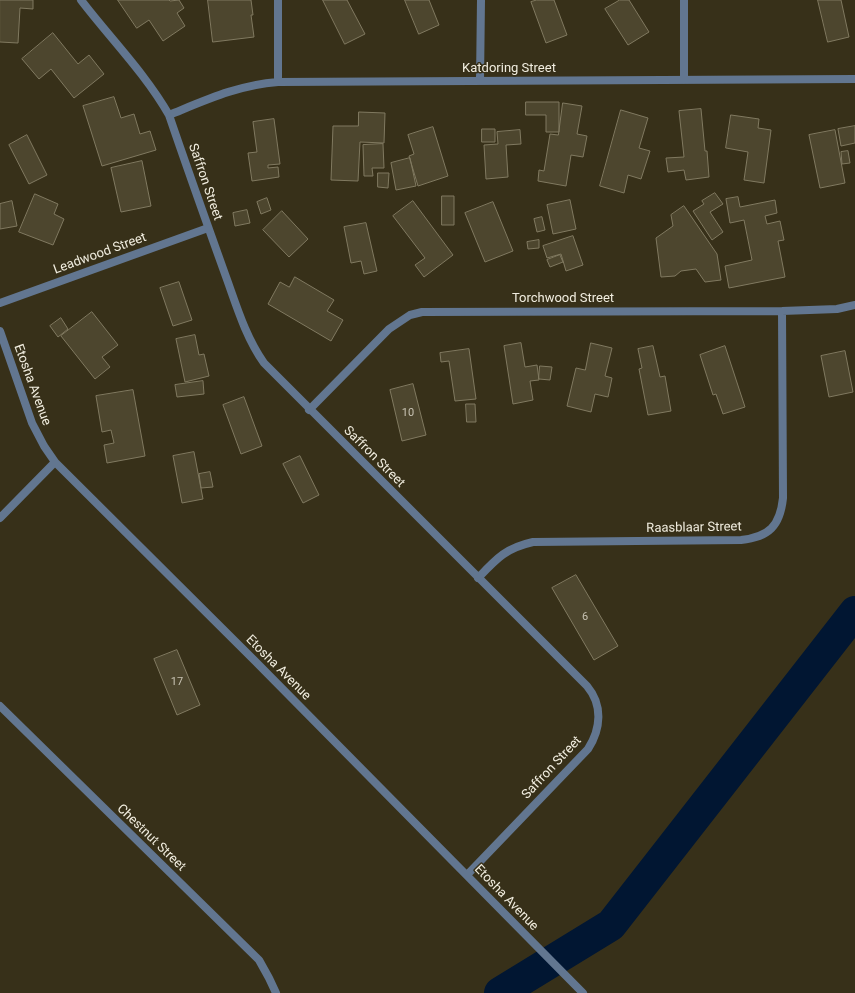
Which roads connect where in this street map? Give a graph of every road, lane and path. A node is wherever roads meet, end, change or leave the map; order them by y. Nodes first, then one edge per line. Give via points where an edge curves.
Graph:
1 (81, 0) edge
2 (278, 0) edge
3 (480, 0) edge
4 (684, 0) edge
5 (855, 79) edge
6 (684, 80) junction
7 (480, 81) junction
8 (278, 82) junction
9 (169, 115) junction
10 (208, 228) junction
11 (0, 303) edge
12 (855, 305) edge
13 (782, 311) junction
14 (0, 331) edge
15 (309, 410) junction
16 (55, 462) junction
17 (0, 518) edge
18 (478, 578) junction
19 (0, 706) edge
20 (467, 875) junction
21 (276, 993) edge
22 (583, 993) edge

1 - 9 street, Saffron Street via 161,100
2 - 8 street
3 - 7 street
4 - 6 street
5 - 6 street, Katdoring Street
6 - 7 street, Katdoring Street
7 - 8 street, Katdoring Street
8 - 9 street, Katdoring Street via 241,88
9 - 10 street, Saffron Street
10 - 11 street, Leadwood Street
10 - 15 street, Saffron Street via 254,348 272,372
12 - 13 street, Torchwood Street via 837,309
13 - 15 street, Torchwood Street via 422,312 410,315 389,329
13 - 18 street, Raasblaar Street via 783,498 782,512 769,531 753,539 741,540 533,542 506,552
14 - 16 street, Etosha Avenue via 32,423
15 - 18 street, Saffron Street
16 - 17 street
16 - 20 street, Etosha Avenue
18 - 20 street, Saffron Street via 587,686 594,696 599,714 595,739 588,749
19 - 21 street, Chestnut Street via 259,960
20 - 22 street, Etosha Avenue

